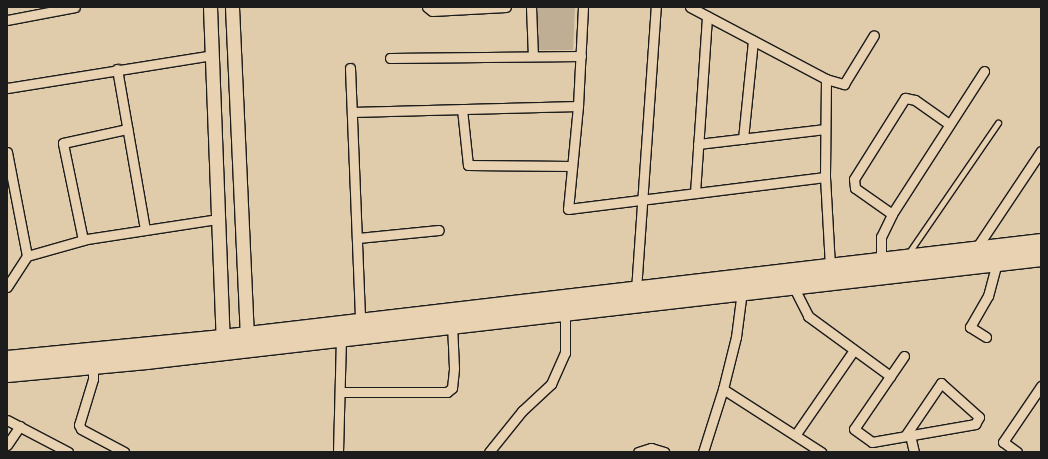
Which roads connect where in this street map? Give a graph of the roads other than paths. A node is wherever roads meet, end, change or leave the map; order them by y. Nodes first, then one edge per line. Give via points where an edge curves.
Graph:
1 (74, 7) edge
2 (210, 7) edge
3 (232, 7) edge
4 (427, 7) edge
5 (492, 7) edge
6 (506, 7) edge
7 (531, 7) edge
8 (583, 7) edge
9 (656, 7) edge
10 (690, 7) edge
11 (449, 9) edge
12 (41, 10) edge
13 (707, 16) junction
14 (7, 20) edge
15 (874, 35) dead end
16 (753, 40) junction
17 (212, 55) junction
18 (533, 56) junction
19 (580, 56) junction
20 (390, 58) dead end
21 (350, 68) dead end
22 (117, 69) junction
23 (984, 71) dead end
24 (826, 79) junction
25 (7, 88) edge
26 (578, 106) junction
27 (462, 109) junction
28 (352, 112) junction
29 (998, 123) dead end
30 (949, 124) junction
31 (127, 129) junction
32 (825, 129) junction
33 (743, 139) junction
34 (698, 144) junction
35 (1041, 151) edge
36 (8, 158) edge
37 (571, 166) junction
38 (825, 177) junction
39 (695, 193) junction
40 (642, 200) junction
41 (892, 214) junction
42 (218, 219) junction
43 (145, 230) junction
44 (439, 230) dead end
45 (358, 238) junction
46 (82, 240) junction
47 (1041, 242) edge
48 (975, 250) junction
49 (27, 256) junction
50 (908, 257) junction
51 (1041, 258) edge
52 (881, 260) junction
53 (997, 262) junction
54 (830, 266) junction
55 (793, 286) junction
56 (7, 287) edge
57 (636, 290) junction
58 (742, 291) junction
59 (565, 310) junction
60 (360, 321) junction
61 (452, 324) junction
62 (341, 337) junction
63 (986, 337) dead end
64 (247, 342) junction
65 (223, 344) junction
66 (854, 350) junction
67 (904, 356) dead end
68 (7, 359) edge
69 (93, 365) junction
70 (7, 373) edge
71 (890, 376) junction
72 (1041, 386) edge
73 (723, 389) junction
74 (340, 392) junction
75 (7, 420) edge
76 (20, 426) junction
77 (796, 434) junction
78 (907, 435) junction
79 (7, 445) edge
80 (68, 452) edge
81 (124, 452) edge
82 (338, 452) edge
83 (489, 452) edge
84 (638, 452) edge
85 (664, 452) edge
86 (703, 452) edge
87 (821, 452) edge
88 (914, 452) edge
89 (1017, 452) edge

1 - 12 street
2 - 17 street
3 - 64 street
4 - 11 street via 432,11
5 - 6 street
5 - 11 street
7 - 18 street
8 - 19 street
9 - 40 street
10 - 13 street
12 - 14 street
13 - 16 street
13 - 34 street
15 - 24 street via 848,82 844,84
16 - 24 street
16 - 33 street
17 - 22 street
17 - 42 street
18 - 19 street
18 - 20 street
19 - 26 street
21 - 28 street
22 - 25 street
22 - 31 street
23 - 30 street
24 - 32 street
26 - 27 street
26 - 37 street
27 - 28 street
27 - 37 street via 468,165
28 - 45 street
29 - 50 lane via 907,251
30 - 41 street
30 - 41 street via 915,100 905,98 854,178 855,188
31 - 43 street
31 - 46 street via 63,143
32 - 33 street
32 - 38 street
33 - 34 street
34 - 39 street
35 - 48 street
36 - 49 street
37 - 40 street via 568,209
38 - 39 street
38 - 54 street
39 - 40 street
40 - 57 street
41 - 52 street via 882,237
42 - 43 street
42 - 65 street
43 - 46 street
44 - 45 street
45 - 60 street
46 - 49 street
47 - 48 highway
48 - 50 highway
49 - 56 street
50 - 52 highway
51 - 53 highway
52 - 54 highway
53 - 55 highway
53 - 63 street via 988,296 970,327
54 - 57 highway
55 - 58 highway
55 - 66 street via 808,316
57 - 60 highway
58 - 59 highway
58 - 73 street via 736,337
59 - 61 highway
59 - 83 street via 566,352 551,384 522,411
60 - 64 highway
61 - 62 highway
61 - 74 street via 454,368 452,388 446,392
62 - 64 highway
62 - 74 street
64 - 65 highway
65 - 68 highway
65 - 69 highway
66 - 71 street
66 - 77 street
67 - 71 street
69 - 70 highway
69 - 81 street via 93,379 79,425 81,429
71 - 78 street via 854,428 872,442
72 - 89 street via 1003,442
73 - 77 street
73 - 86 street
74 - 82 street
75 - 76 street
76 - 79 street
76 - 80 street
77 - 87 street
78 - 78 street via 975,424 980,416 941,383
78 - 88 street
84 - 85 street via 651,448

